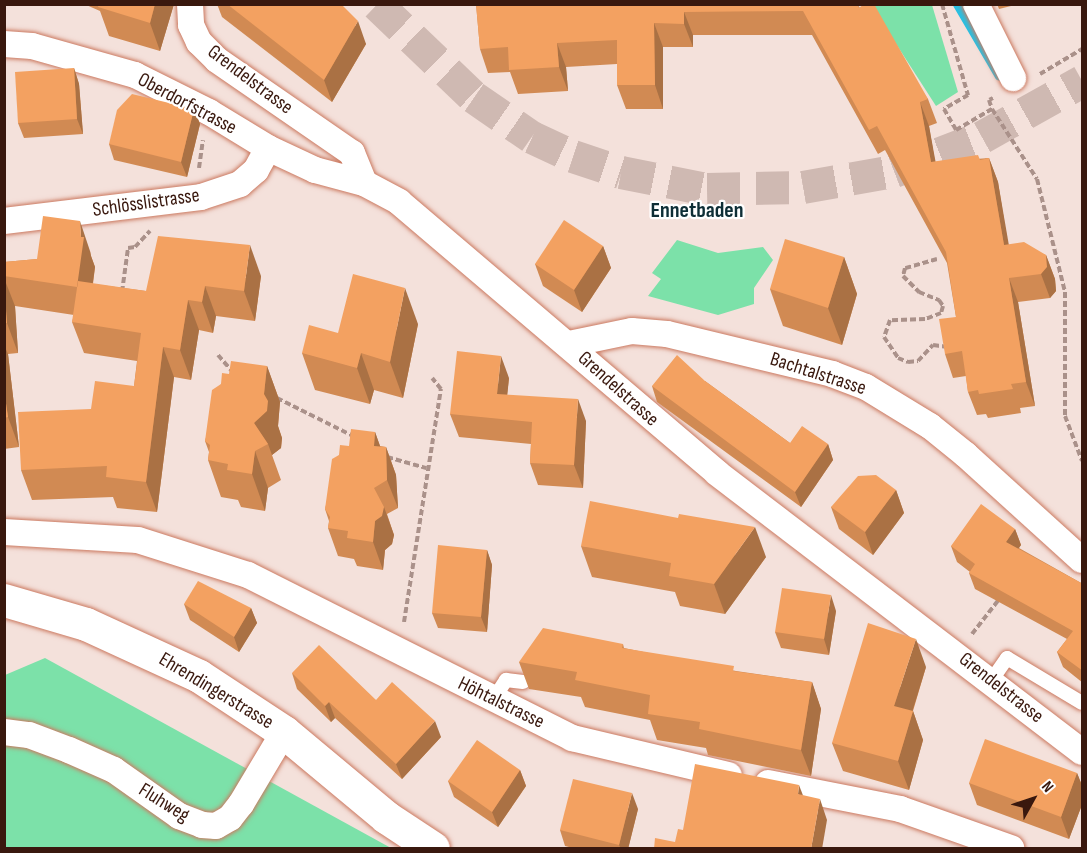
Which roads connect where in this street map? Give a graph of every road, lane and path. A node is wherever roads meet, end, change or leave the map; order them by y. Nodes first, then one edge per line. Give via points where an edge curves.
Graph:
1 (190, 4) edge
2 (942, 4) edge
3 (976, 4) edge
4 (4, 44) edge
5 (1013, 78) dead end
6 (203, 137) dead end
7 (268, 148) junction
8 (364, 183) junction
9 (201, 197) junction
10 (154, 203) junction
11 (4, 221) edge
12 (937, 259) edge
13 (129, 296) edge
14 (569, 344) junction
15 (948, 347) edge
16 (218, 355) dead end
17 (432, 378) dead end
18 (238, 379) edge
19 (275, 398) dead end
20 (362, 441) edge
21 (376, 454) edge
22 (1083, 461) edge
23 (426, 468) junction
24 (4, 532) edge
25 (1083, 560) edge
26 (1006, 591) edge
27 (4, 600) edge
28 (399, 652) junction
29 (956, 654) junction
30 (991, 681) junction
31 (523, 682) edge
32 (493, 700) junction
33 (1083, 703) edge
34 (4, 732) edge
35 (284, 732) junction
36 (1083, 752) edge
37 (433, 849) edge
38 (1011, 849) edge

1 - 8 street, Grendelstrasse via 191,25 199,42 217,60 352,153
2 - 22 path via 968,94 944,109 956,130 992,109 1037,179 1065,292 1065,416
3 - 5 street
4 - 7 street, Oberdorfstrasse via 32,46 135,75 209,112
6 - 9 path via 196,182
7 - 8 street, Oberdorfstrasse via 315,170
7 - 9 street, Schlösslistrasse via 256,170 240,183
8 - 14 street, Grendelstrasse via 399,202
9 - 10 street, Schlösslistrasse
10 - 11 street, Schlösslistrasse
10 - 13 path via 155,227 135,247 128,248 122,295
12 - 15 path via 905,268 903,276 919,292 939,300 943,306 940,313 925,319 890,320 884,337 898,358 908,362 918,361 933,345
14 - 25 street, Bachtalstrasse via 632,331 667,334 832,374 866,387 930,426 966,454
14 - 29 street, Grendelstrasse via 633,405 717,473
16 - 18 path
17 - 23 path via 441,389
19 - 20 path via 286,400
21 - 23 path
23 - 28 path
24 - 28 street, Höhtalstrasse via 99,535 138,540 176,551 248,575
26 - 29 path
27 - 35 main road, Ehrendingerstrasse via 86,624 140,646 240,700
28 - 32 street, Höhtalstrasse
29 - 30 street, Grendelstrasse
30 - 33 lane via 1007,658
30 - 36 street, Grendelstrasse
31 - 32 lane via 506,680
32 - 38 street, Höhtalstrasse via 572,738 714,772 900,809
34 - 35 street, Fluhweg via 29,735 69,750 114,770 180,816 216,826 230,818 241,804
35 - 37 main road, Ehrendingerstrasse via 386,817

